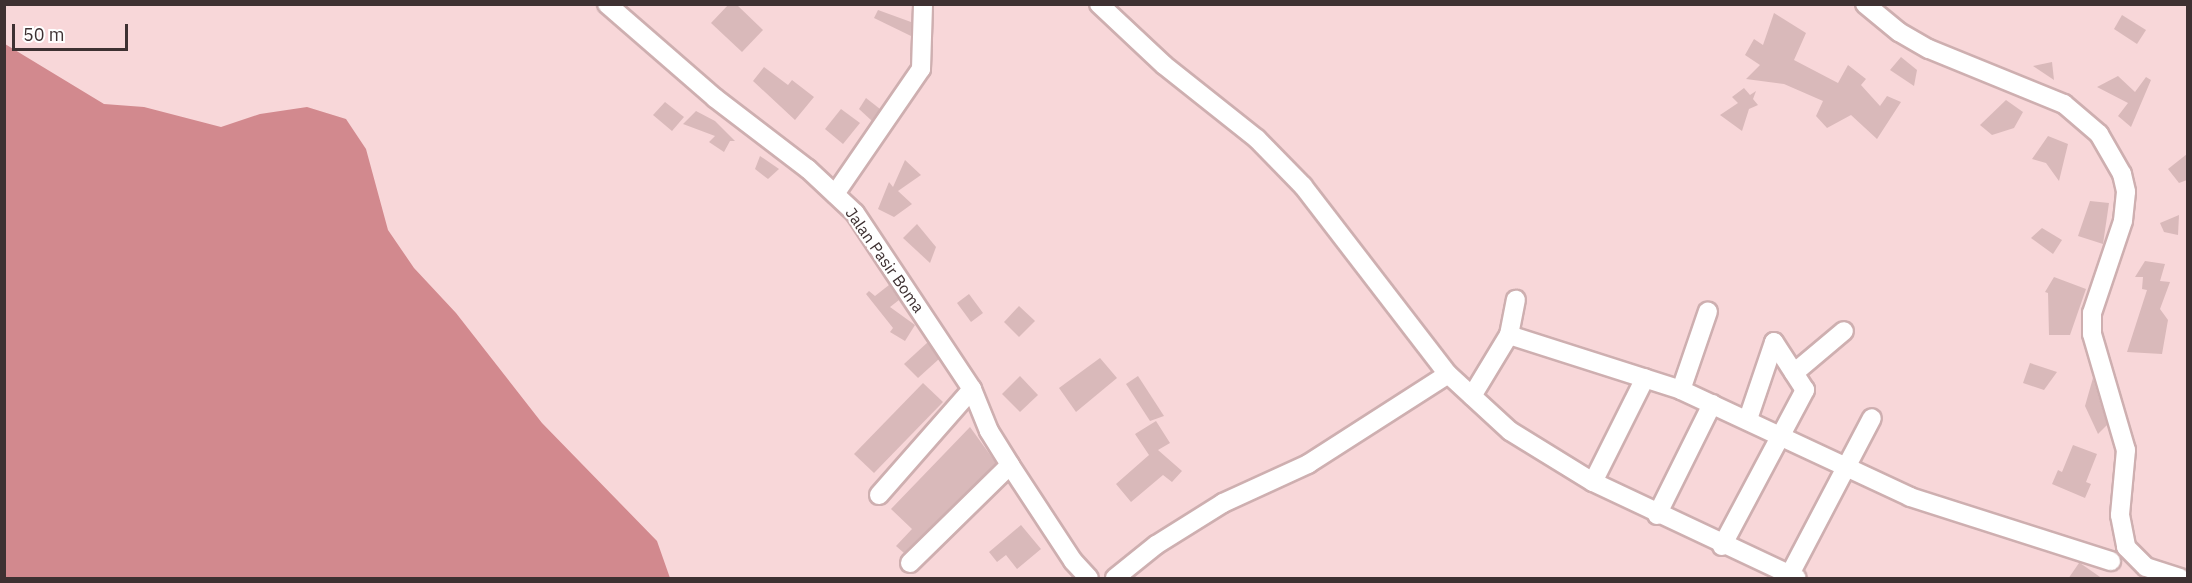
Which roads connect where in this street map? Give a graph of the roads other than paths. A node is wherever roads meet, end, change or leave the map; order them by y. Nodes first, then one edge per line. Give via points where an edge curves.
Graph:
1 (607, 4) edge
2 (924, 4) edge
3 (1099, 4) edge
4 (1865, 4) edge
5 (835, 194) junction
6 (1516, 300) dead end
7 (1707, 311) dead end
8 (1845, 331) dead end
9 (1509, 335) junction
10 (1794, 373) junction
11 (1448, 374) junction
12 (1645, 378) junction
13 (972, 389) junction
14 (1681, 390) junction
15 (1472, 396) junction
16 (1712, 404) junction
17 (1872, 418) dead end
18 (1748, 419) junction
19 (1778, 435) junction
20 (1010, 465) junction
21 (1844, 469) junction
22 (1593, 482) junction
23 (879, 495) dead end
24 (1657, 515) junction
25 (1722, 546) junction
26 (2126, 547) junction
27 (910, 563) dead end
28 (2108, 570) edge
29 (1793, 577) edge
30 (1089, 579) edge
31 (1115, 579) edge
32 (2180, 579) edge

1 - 5 street, Jalan Pasir Boma via 715,98
2 - 5 street via 921,69
3 - 11 street via 1164,65 1257,139 1304,186
4 - 26 street via 1899,32 1929,49 2064,104 2099,134 2122,174 2126,192 2123,221 2092,313 2098,361 2126,450 2120,515
5 - 13 street, Jalan Pasir Boma via 855,213
6 - 9 street
7 - 14 street
8 - 10 street
9 - 12 street
9 - 15 street
10 - 18 street via 1774,342
10 - 19 street via 1805,390
11 - 15 street
11 - 31 street via 1308,464 1223,502 1156,545
12 - 14 street
12 - 22 street
13 - 20 street, Jalan Pasir Boma via 989,431
13 - 23 street
14 - 16 street
15 - 22 street via 1510,431
16 - 18 street
16 - 24 street
17 - 21 street
18 - 19 street
19 - 21 street
19 - 25 street
20 - 27 street
20 - 30 street, Jalan Pasir Boma
21 - 28 street
21 - 29 street
22 - 24 street
24 - 25 street
25 - 29 street
26 - 28 street
26 - 32 street via 2146,567

